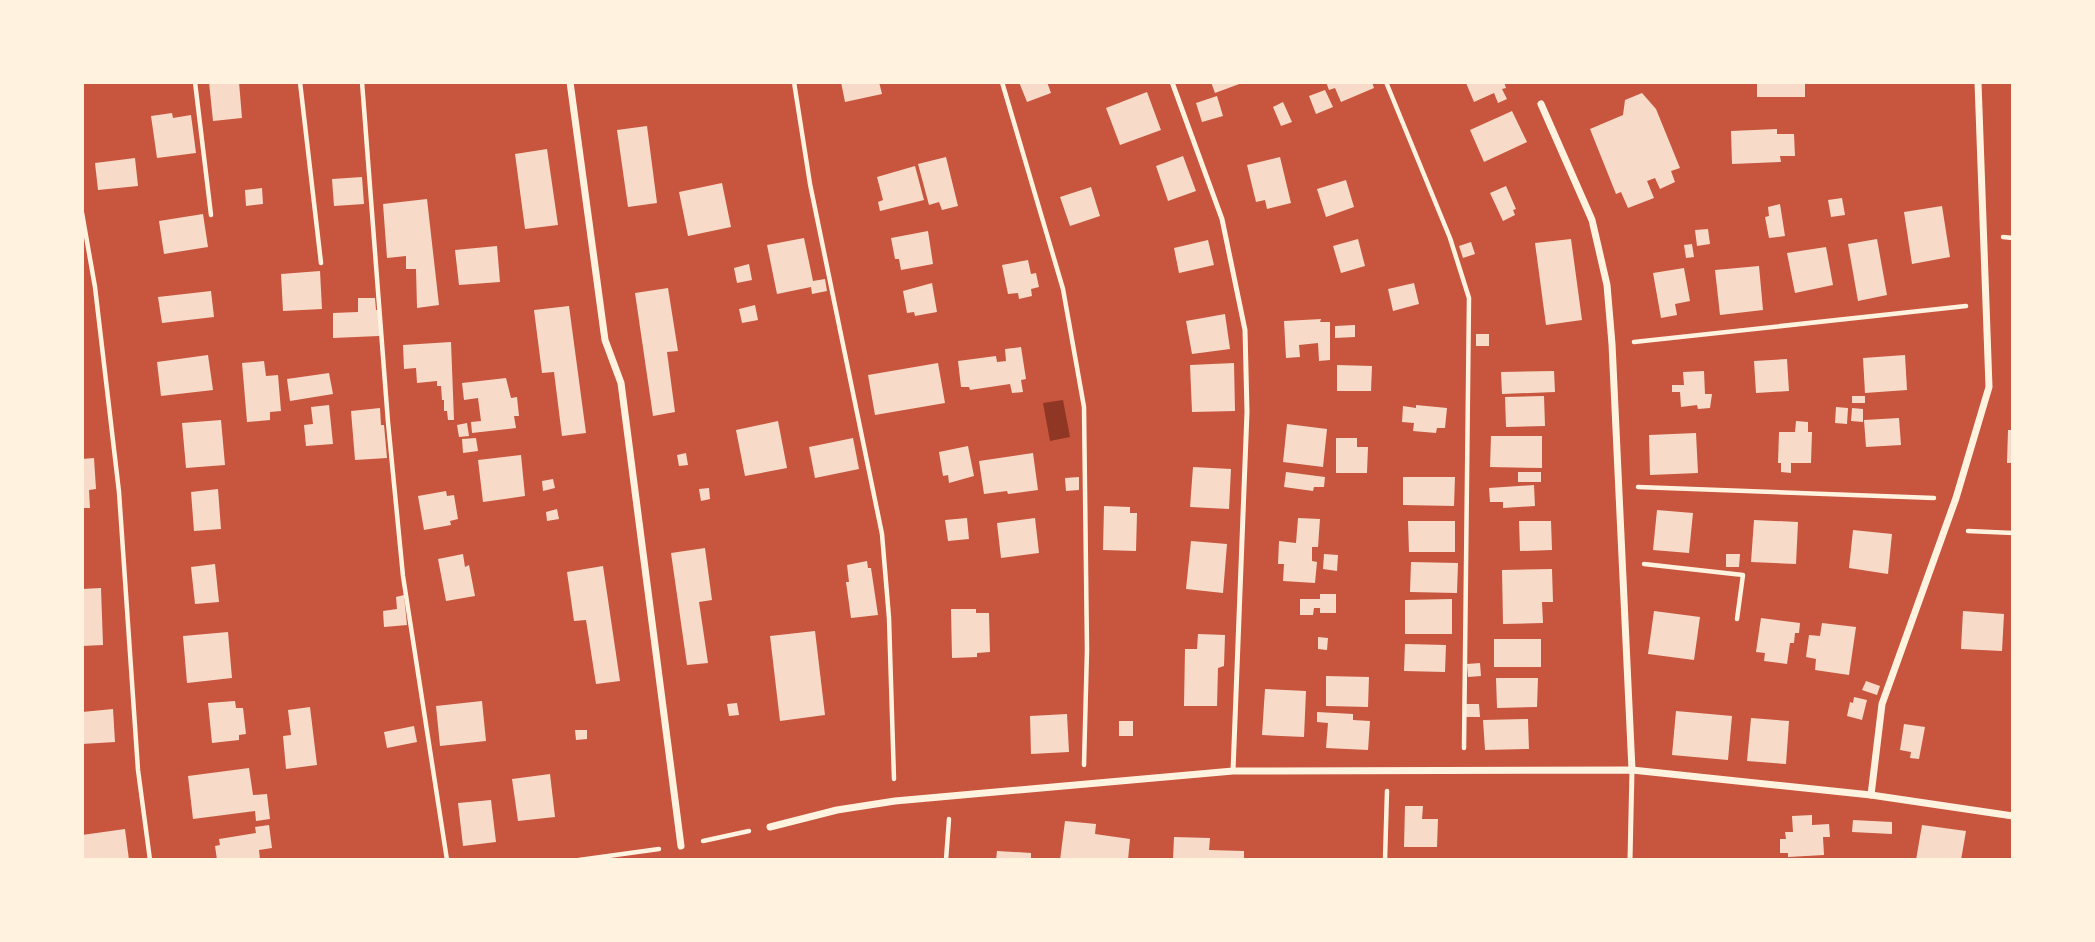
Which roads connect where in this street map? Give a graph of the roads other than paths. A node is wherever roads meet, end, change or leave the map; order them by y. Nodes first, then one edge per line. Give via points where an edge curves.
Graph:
1 (570, 82) edge
2 (1172, 82) edge
3 (1978, 82) edge
4 (1541, 104) dead end
5 (1632, 769) junction
6 (1233, 771) junction
7 (1871, 795) junction
8 (2013, 816) edge
9 (770, 827) dead end
10 (681, 846) dead end
11 (1630, 860) edge

1 - 10 street via 605,340 621,383
2 - 6 lane via 1222,219 1244,330 1247,412
3 - 7 street via 1989,387 1956,498 1882,704
4 - 5 street via 1592,220 1607,285
5 - 6 street
5 - 7 street
5 - 11 lane
6 - 9 street via 895,801
7 - 8 street

